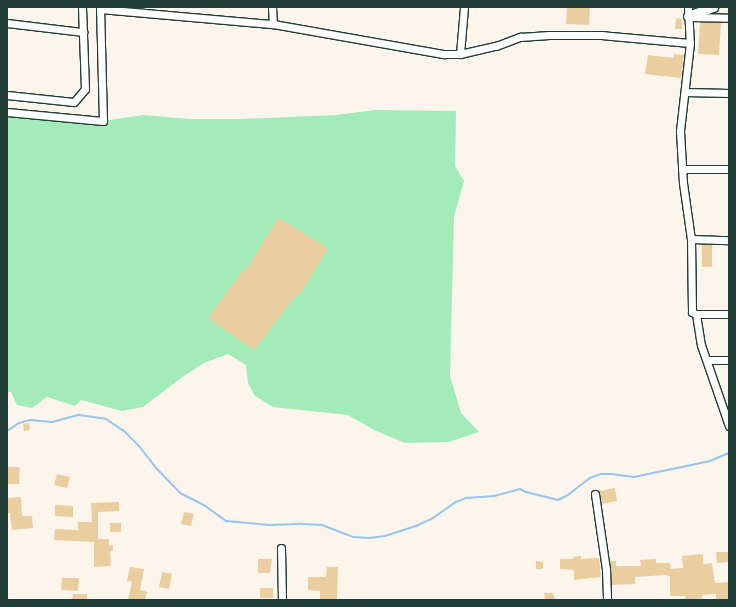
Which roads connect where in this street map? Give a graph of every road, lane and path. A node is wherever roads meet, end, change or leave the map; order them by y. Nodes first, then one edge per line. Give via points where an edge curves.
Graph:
1 (82, 7) edge
2 (272, 7) edge
3 (464, 7) edge
4 (713, 7) edge
5 (688, 13) edge
6 (729, 18) edge
7 (7, 23) edge
8 (273, 24) junction
9 (83, 32) junction
10 (690, 43) junction
11 (460, 54) junction
12 (685, 92) junction
13 (729, 93) edge
14 (7, 95) edge
15 (7, 112) edge
16 (682, 169) junction
17 (729, 169) edge
18 (691, 239) junction
19 (729, 240) edge
20 (696, 314) junction
21 (729, 314) edge
22 (708, 360) junction
23 (729, 360) edge
24 (729, 426) edge
25 (595, 494) dead end
26 (281, 548) dead end
27 (282, 600) edge
28 (607, 600) edge

1 - 9 street
2 - 8 street
3 - 11 street
4 - 5 street
5 - 6 street
5 - 10 street
7 - 9 street
8 - 11 street via 384,45
8 - 15 street via 100,9 104,121
9 - 14 street via 85,89 74,102
10 - 11 street via 601,35 520,37 496,46
10 - 12 street
12 - 13 street
12 - 16 street via 680,131
16 - 17 street
16 - 18 street
18 - 19 street
18 - 20 street via 692,312
20 - 21 street
20 - 22 street via 701,345
22 - 23 street
22 - 24 street
25 - 28 street via 606,569
26 - 27 street

